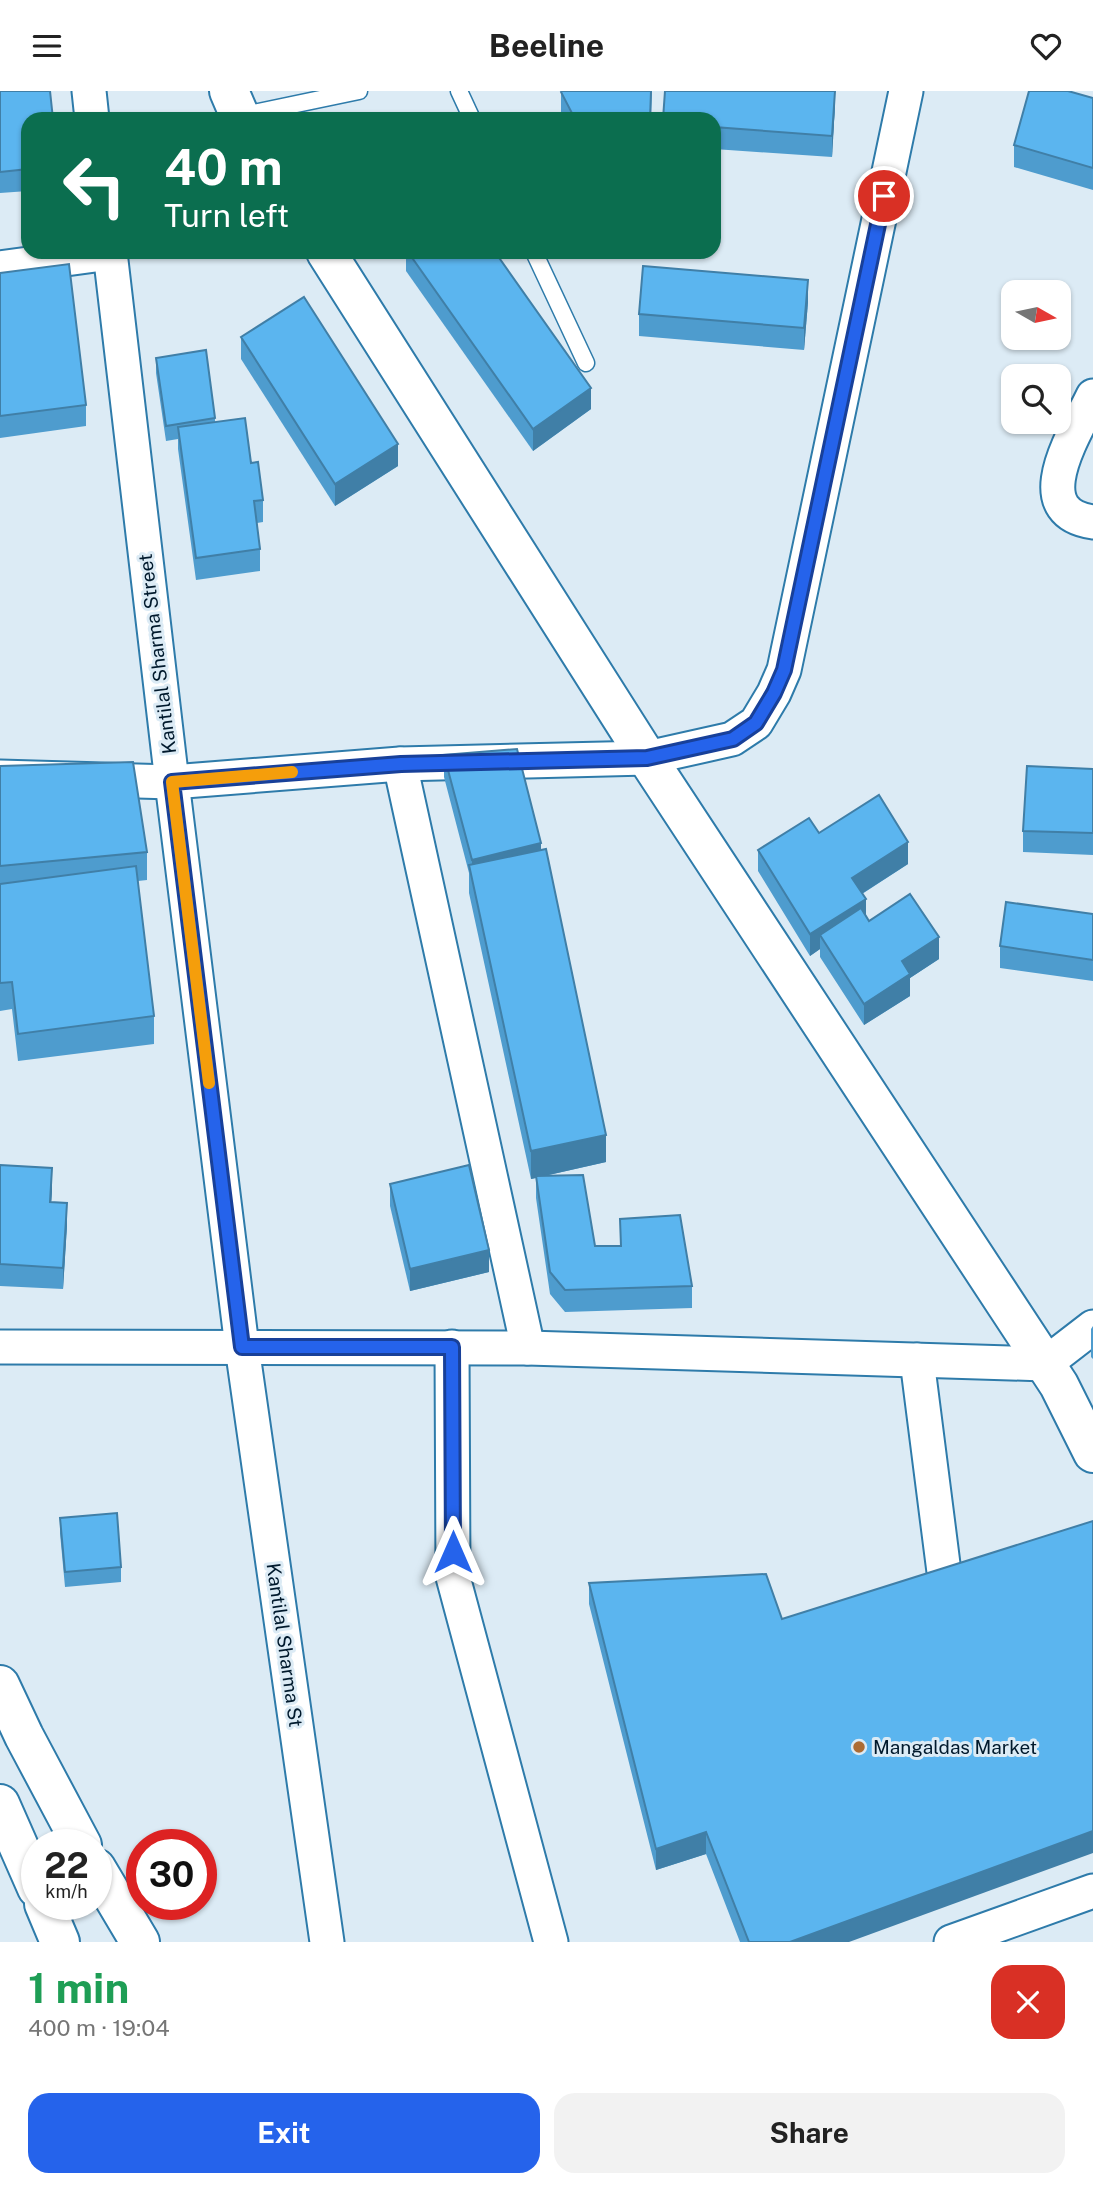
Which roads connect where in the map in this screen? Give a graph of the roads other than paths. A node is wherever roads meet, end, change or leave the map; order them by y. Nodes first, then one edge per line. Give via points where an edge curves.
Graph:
1 (89, 91) edge
2 (359, 91) edge
3 (459, 91) edge
4 (906, 91) edge
5 (232, 103) edge
6 (91, 112) edge
7 (469, 112) edge
8 (66, 259) edge
9 (111, 259) edge
10 (330, 259) edge
11 (537, 259) edge
12 (0, 268) edge
13 (586, 363) dead end
14 (1093, 396) edge
15 (1093, 522) edge
16 (647, 758) junction
17 (401, 764) junction
18 (0, 777) edge
19 (172, 782) junction
20 (1093, 1327) edge
21 (0, 1347) edge
22 (242, 1347) junction
23 (452, 1347) junction
24 (528, 1347) junction
25 (917, 1360) junction
26 (1045, 1364) junction
27 (1093, 1453) edge
28 (944, 1571) edge
29 (0, 1685) edge
30 (0, 1804) edge
31 (73, 1829) edge
32 (21, 1852) edge
33 (1093, 1891) edge
34 (112, 1895) edge
35 (140, 1942) edge
36 (327, 1942) edge
37 (551, 1942) edge
38 (951, 1942) edge

1 - 6 street
2 - 5 lane
3 - 7 lane
4 - 16 street via 784,670 756,723 733,739
8 - 12 street
9 - 19 street, Kantilal Sharma Street
10 - 16 street
11 - 13 lane
14 - 15 street via 1059,467 1056,487 1063,509
16 - 17 street
16 - 26 street
17 - 19 street
17 - 24 street
18 - 19 street
19 - 22 street, Kantilal Sharma Street
20 - 26 street
21 - 22 street
22 - 23 street
22 - 36 street, Kantilal Sharma St
23 - 24 street
23 - 37 street via 453,1577
24 - 25 street
25 - 26 street
25 - 28 street
26 - 27 street
29 - 31 street
30 - 32 street
33 - 38 street
34 - 35 street

